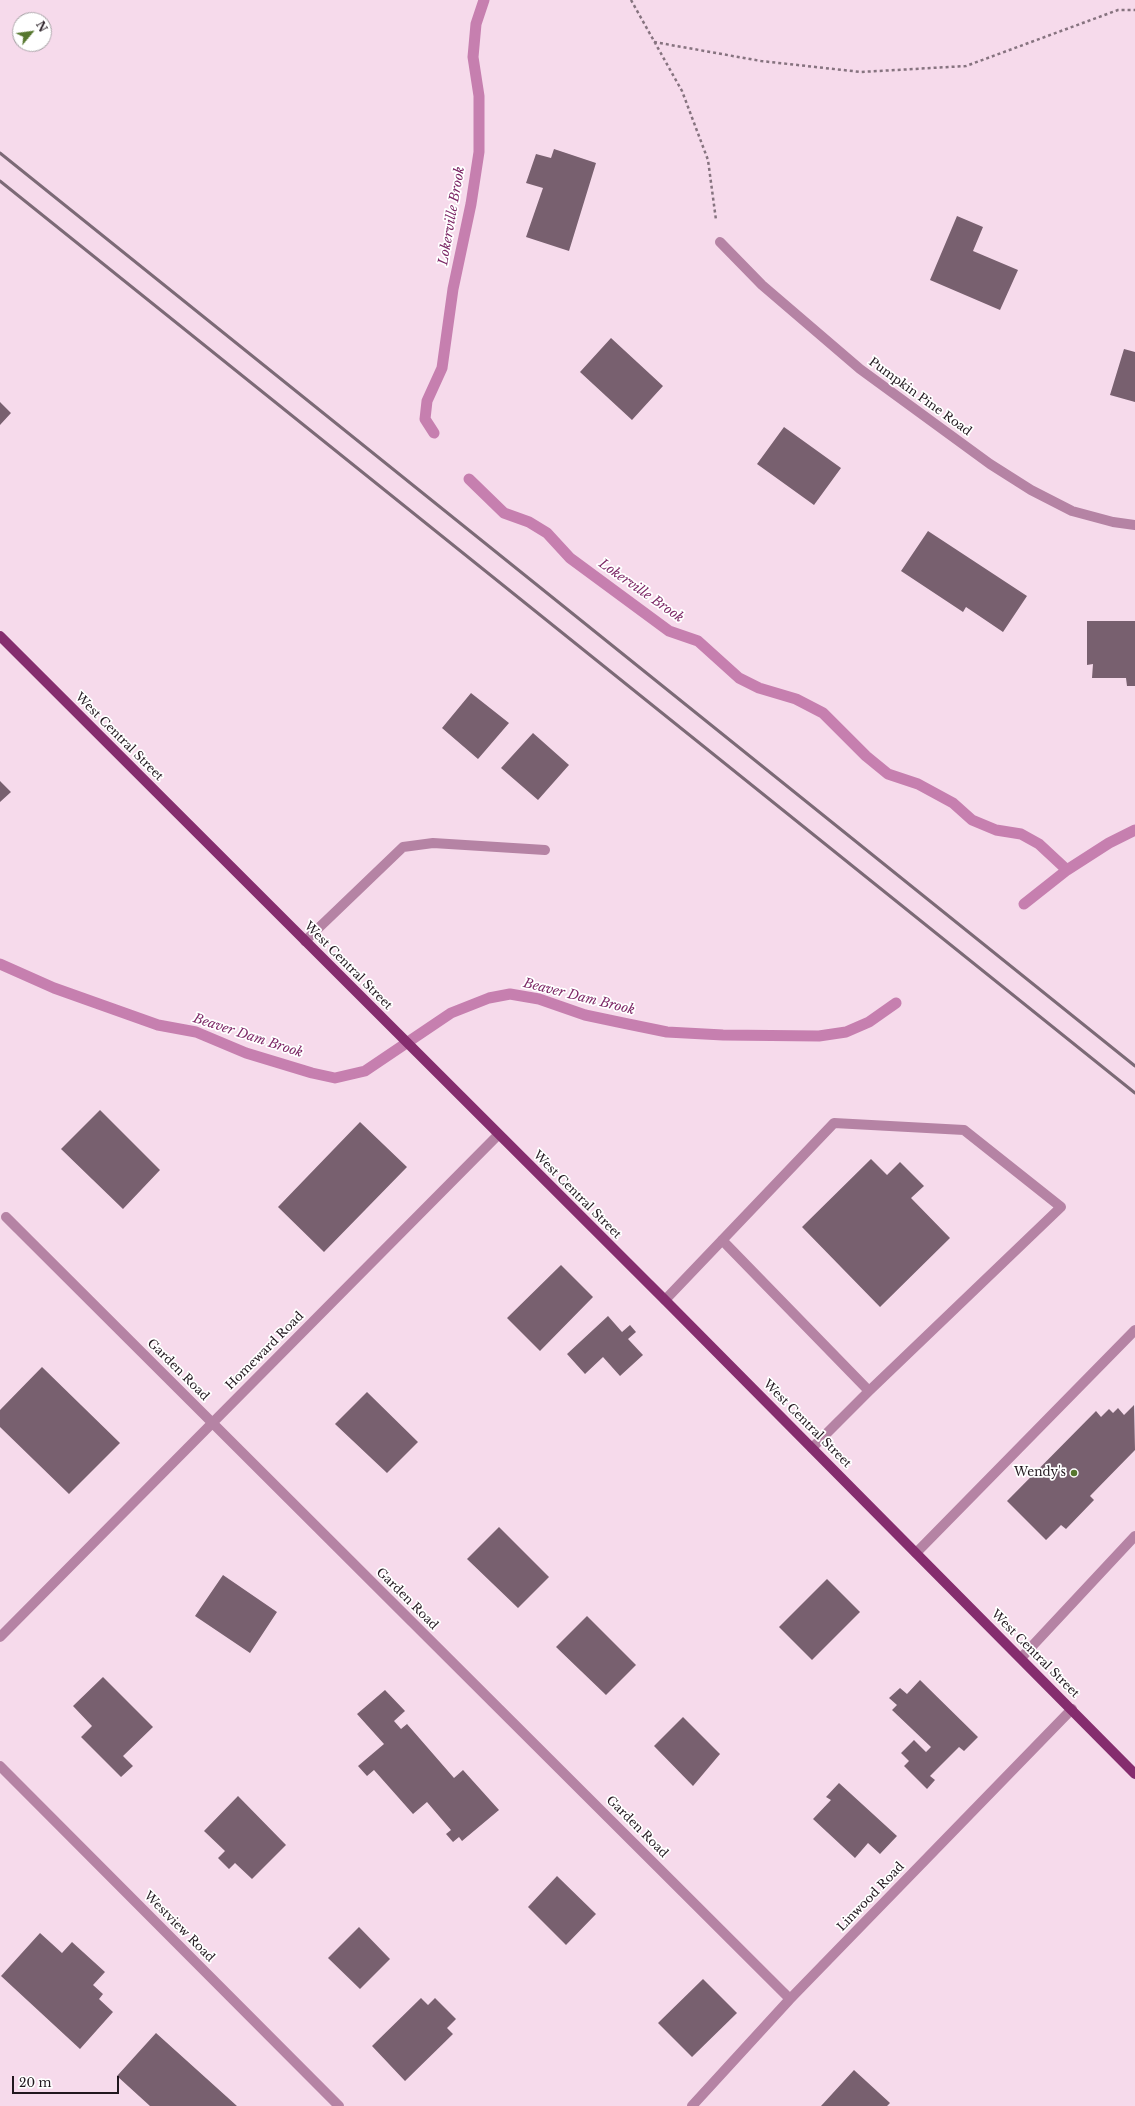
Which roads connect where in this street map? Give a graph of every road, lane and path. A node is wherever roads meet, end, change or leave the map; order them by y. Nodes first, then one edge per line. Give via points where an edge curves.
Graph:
1 (631, 0) edge
2 (1135, 10) edge
3 (654, 42) junction
4 (720, 242) joint
5 (1135, 525) edge
6 (0, 636) edge
7 (545, 850) dead end
8 (305, 941) junction
9 (498, 1135) junction
10 (6, 1217) dead end
11 (722, 1240) junction
12 (665, 1300) junction
13 (1135, 1330) edge
14 (868, 1391) junction
15 (212, 1423) junction
16 (812, 1448) junction
17 (1135, 1536) edge
18 (916, 1553) junction
19 (0, 1637) edge
20 (1021, 1658) junction
21 (1072, 1709) junction
22 (0, 1766) edge
23 (1135, 1774) edge
24 (790, 1999) junction
25 (339, 2106) edge
26 (692, 2106) edge

1 - 3 path
2 - 3 path via 1118,10 959,67 861,72 761,61
3 - 4 path via 682,91 708,160
4 - 5 street, Pumpkin Pine Road via 762,285 860,369 990,464 1031,490 1072,511
6 - 8 main road, West Central Street
7 - 8 street via 433,843 403,847
8 - 9 main road, West Central Street
9 - 12 main road, West Central Street
9 - 15 street, Homeward Road
10 - 15 street, Garden Road
11 - 12 street
11 - 14 street
11 - 14 street via 834,1123 964,1130 1061,1207
12 - 16 main road, West Central Street
13 - 18 street
14 - 16 street
15 - 19 street, Homeward Road
15 - 24 street, Garden Road
16 - 18 main road, West Central Street
17 - 20 street
18 - 20 main road, West Central Street
20 - 21 main road, West Central Street
21 - 23 main road, West Central Street
21 - 24 street, Linwood Road
22 - 25 street, Westview Road
24 - 26 street, Linwood Road

